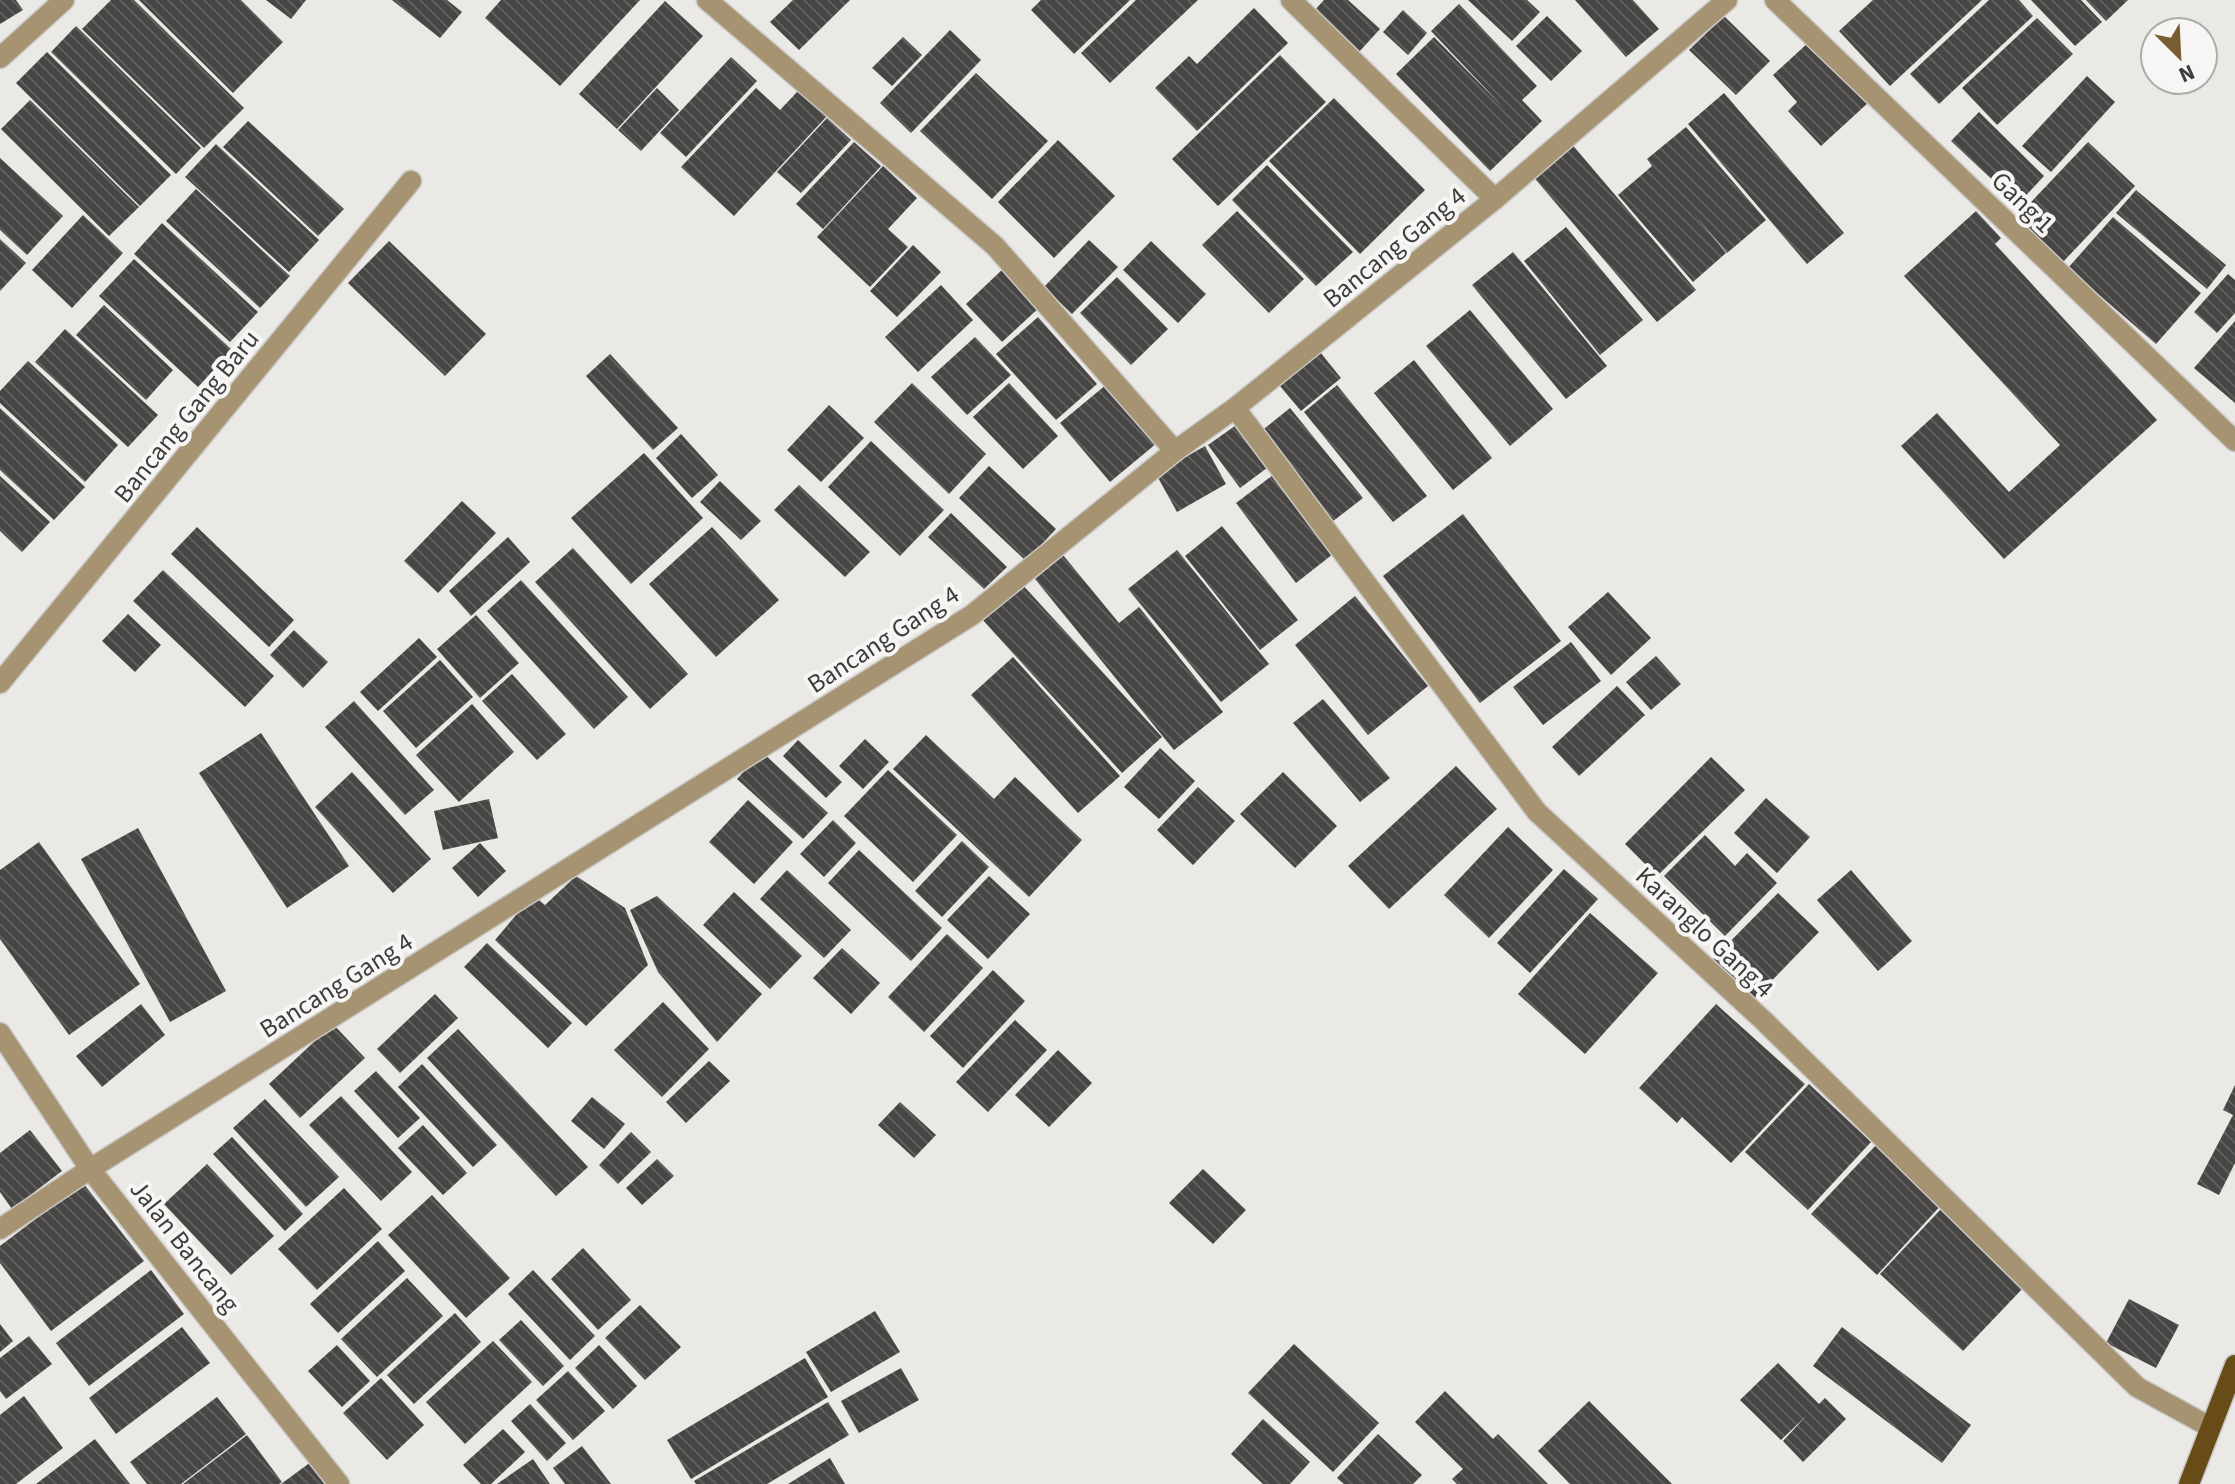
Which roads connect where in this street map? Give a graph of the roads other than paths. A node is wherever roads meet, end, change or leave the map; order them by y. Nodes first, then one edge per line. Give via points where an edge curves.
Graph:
1 (64, 0) edge
2 (707, 0) edge
3 (1291, 0) edge
4 (1727, 0) edge
5 (1775, 0) edge
6 (0, 58) edge
7 (411, 181) dead end
8 (1495, 199) junction
9 (1235, 408) junction
10 (2235, 441) edge
11 (1175, 451) junction
12 (0, 683) edge
13 (0, 1033) edge
14 (90, 1169) junction
15 (0, 1229) edge
16 (2235, 1365) edge
17 (2210, 1427) junction
18 (339, 1484) edge
19 (2189, 1484) edge

1 - 6 street
2 - 11 street via 995,246
3 - 8 street
4 - 8 street, Bancang Gang 4
5 - 10 street, Gang 1
7 - 12 street, Bancang Gang Baru
8 - 9 street, Bancang Gang 4
9 - 11 street, Bancang Gang 4
9 - 17 street, Karanglo Gang 4 via 1537,812 1764,1021 2137,1387
11 - 14 street, Bancang Gang 4 via 972,615
13 - 14 street, Jalan Bancang
14 - 15 street, Bancang Gang 4
14 - 18 street, Jalan Bancang
16 - 17 main road
17 - 19 main road

